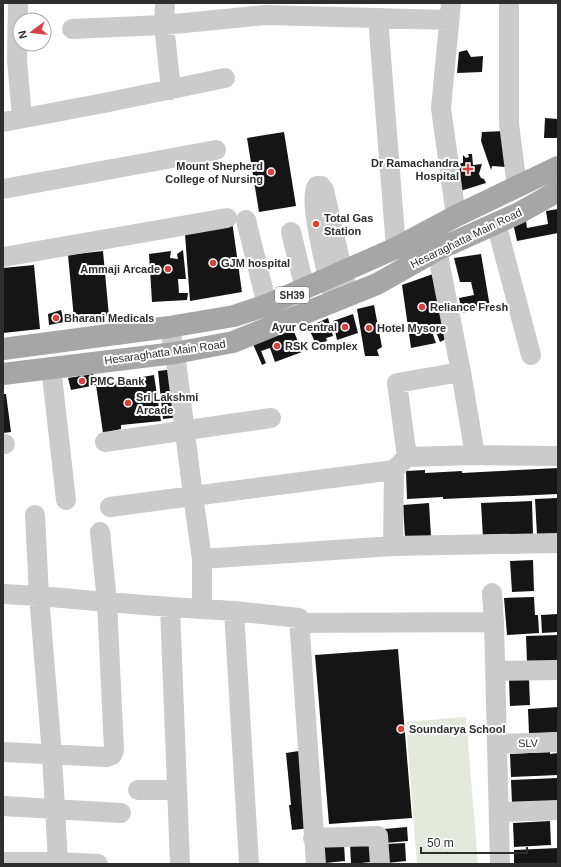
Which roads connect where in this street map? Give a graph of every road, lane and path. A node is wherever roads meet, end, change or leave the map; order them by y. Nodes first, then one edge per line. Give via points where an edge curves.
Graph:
1 (18, 3) edge
2 (164, 3) edge
3 (509, 3) edge
4 (450, 12) edge
5 (378, 18) junction
6 (164, 25) junction
7 (72, 29) dead end
8 (225, 78) dead end
9 (171, 90) junction
10 (12, 120) edge
11 (216, 150) dead end
12 (558, 167) edge
13 (517, 186) junction
14 (3, 189) edge
15 (558, 191) edge
16 (456, 216) junction
17 (496, 223) junction
18 (291, 232) dead end
19 (396, 248) junction
20 (438, 250) junction
21 (3, 257) edge
22 (335, 275) junction
23 (305, 289) junction
24 (341, 298) junction
25 (267, 305) junction
26 (169, 327) junction
27 (3, 349) edge
28 (175, 353) junction
29 (531, 355) dead end
30 (51, 367) junction
31 (461, 372) junction
32 (3, 374) edge
33 (271, 418) dead end
34 (185, 430) junction
35 (106, 442) dead end
36 (475, 455) junction
37 (558, 456) edge
38 (401, 463) junction
39 (193, 496) junction
40 (66, 500) dead end
41 (110, 507) dead end
42 (35, 515) dead end
43 (100, 532) dead end
44 (558, 543) edge
45 (393, 546) junction
46 (202, 559) junction
47 (492, 593) dead end
48 (3, 594) edge
49 (40, 596) junction
50 (107, 602) junction
51 (170, 607) junction
52 (202, 608) junction
53 (234, 611) junction
54 (494, 622) junction
55 (299, 623) junction
56 (558, 670) edge
57 (495, 671) junction
58 (558, 742) edge
59 (498, 744) junction
60 (3, 752) edge
61 (52, 755) junction
62 (138, 790) dead end
63 (177, 790) junction
64 (3, 806) edge
65 (54, 809) junction
66 (558, 810) edge
67 (499, 812) junction
68 (122, 813) dead end
69 (313, 838) junction
70 (3, 862) edge
71 (58, 863) edge
72 (98, 864) edge
73 (180, 864) edge
74 (249, 864) edge
75 (316, 864) edge
76 (380, 864) edge
77 (500, 864) edge

1 - 10 street
2 - 6 street
3 - 13 street via 510,124
4 - 5 street
4 - 16 street via 441,108
5 - 6 street via 265,15
5 - 19 street
6 - 7 street
6 - 9 street
8 - 9 street
9 - 10 street
11 - 14 street
12 - 13 main road, Hesaraghatta Main Road / SH39
13 - 16 main road, Hesaraghatta Main Road / SH39
15 - 17 main road, Hesaraghatta Main Road
16 - 19 main road, Hesaraghatta Main Road / SH39
17 - 20 main road, Hesaraghatta Main Road
17 - 29 street
18 - 23 street
19 - 22 main road, Hesaraghatta Main Road / SH39
20 - 24 main road, Hesaraghatta Main Road via 377,284
20 - 31 street
21 - 25 street via 237,219
22 - 23 main road, Hesaraghatta Main Road / SH39
22 - 24 street
23 - 25 main road, Hesaraghatta Main Road / SH39
24 - 28 main road, Hesaraghatta Main Road via 233,342
25 - 26 main road, Hesaraghatta Main Road / SH39 via 234,316
26 - 27 main road, Hesaraghatta Main Road / SH39
26 - 28 street
28 - 30 main road, Hesaraghatta Main Road
28 - 34 street
30 - 32 main road, Hesaraghatta Main Road
30 - 40 street
31 - 36 street
31 - 38 street via 397,382
33 - 34 street
34 - 35 street
34 - 39 street
36 - 37 street
36 - 38 street
38 - 39 street
38 - 45 street
39 - 41 street
39 - 46 street
42 - 49 street
43 - 50 street
44 - 45 street
45 - 46 street
46 - 52 street
47 - 54 street
48 - 49 street
49 - 50 street
49 - 61 street
50 - 51 street
50 - 61 street via 114,750 112,755 107,757
51 - 52 street
51 - 63 street
52 - 53 street
53 - 55 street via 299,618
53 - 74 street
54 - 55 street
54 - 57 street
55 - 69 street
56 - 57 street
57 - 59 street
58 - 59 street, SLV
59 - 67 street
60 - 61 street
61 - 65 street
62 - 63 street
63 - 73 street
64 - 65 street
65 - 68 street
65 - 71 street
66 - 67 street
67 - 77 street
69 - 75 street
69 - 76 street via 378,836
70 - 71 street
71 - 72 street

